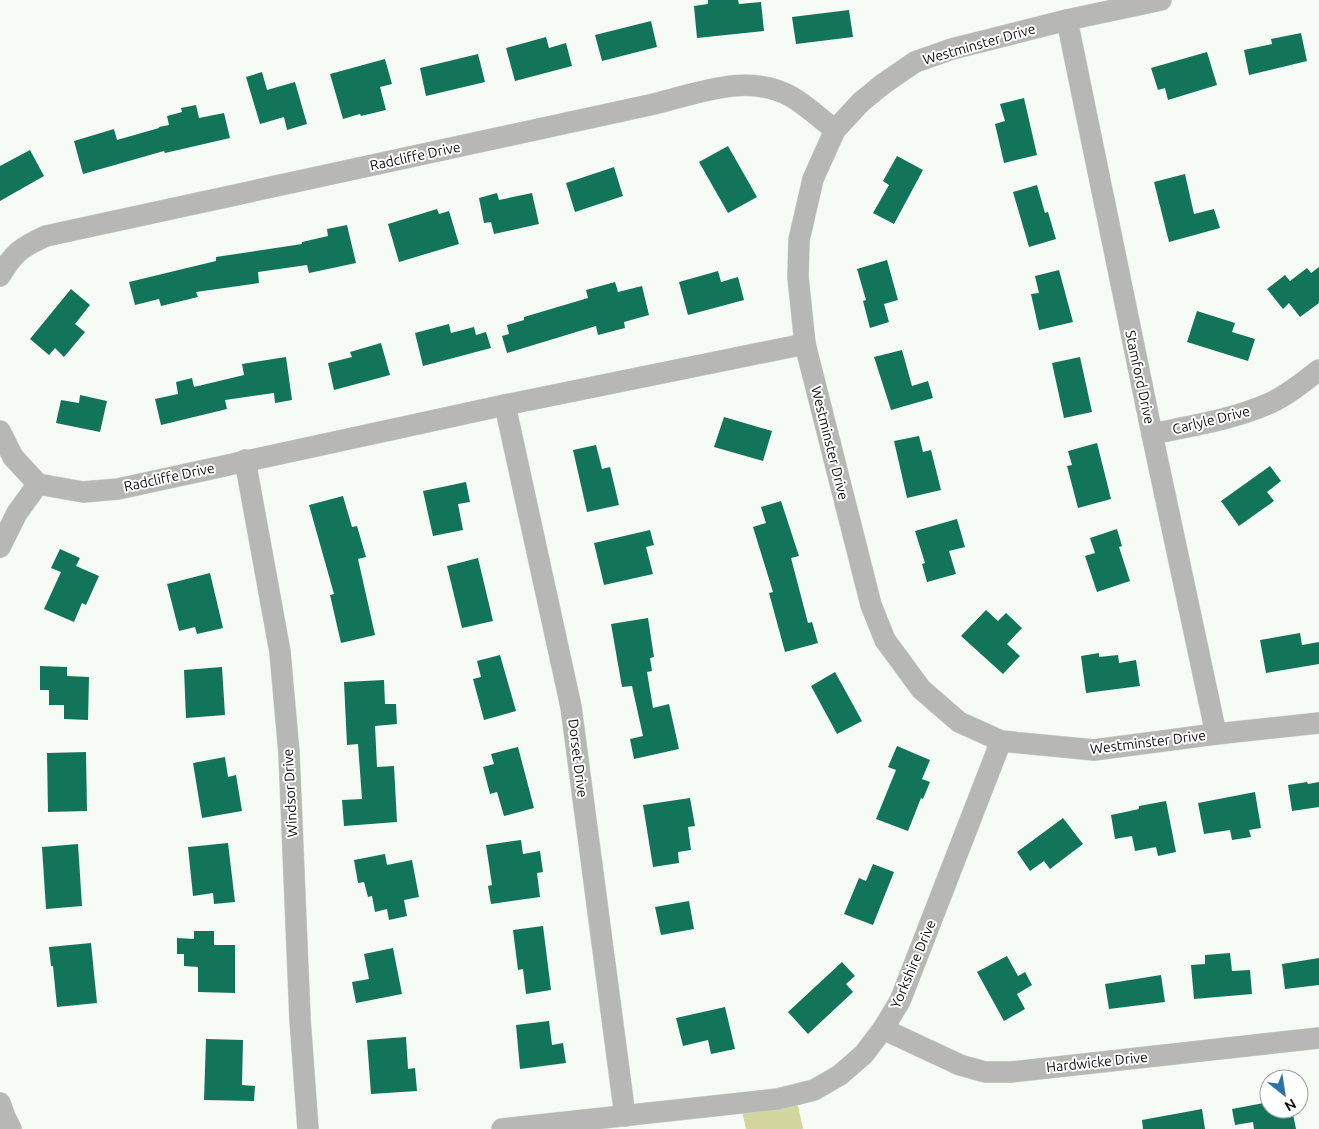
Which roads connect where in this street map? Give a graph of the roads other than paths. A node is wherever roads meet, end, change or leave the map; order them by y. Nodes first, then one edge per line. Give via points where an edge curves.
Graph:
1 (1161, 0) edge
2 (1067, 20) junction
3 (835, 130) junction
4 (0, 276) edge
5 (805, 344) junction
6 (1319, 370) edge
7 (505, 405) junction
8 (0, 431) edge
9 (1152, 434) junction
10 (245, 460) junction
11 (38, 484) junction
12 (0, 547) edge
13 (1319, 723) edge
14 (1216, 734) junction
15 (1001, 741) junction
16 (883, 1029) junction
17 (1319, 1038) edge
18 (0, 1103) edge
19 (625, 1116) junction
20 (11, 1129) edge
21 (308, 1129) edge
22 (502, 1129) edge

1 - 2 street, Westminster Drive
2 - 3 street, Westminster Drive via 952,49 915,62 861,102
2 - 9 street, Stamford Drive
3 - 4 street, Radcliffe Drive via 792,98 773,89 748,84 727,86 46,236 24,246
3 - 5 street, Westminster Drive via 813,179 799,240 798,277
5 - 7 street, Radcliffe Drive
5 - 15 street, Westminster Drive via 871,605 885,640 921,690 958,722
6 - 9 street, Carlyle Drive via 1269,404 1238,415
7 - 10 street, Radcliffe Drive
7 - 19 street, Dorset Drive via 572,707
8 - 11 street via 13,458
9 - 14 street, Stamford Drive
10 - 11 street, Radcliffe Drive via 118,489 82,492
10 - 21 street, Windsor Drive via 280,652 289,754
11 - 12 street via 17,513
13 - 14 street, Westminster Drive
14 - 15 street, Westminster Drive via 1094,750
15 - 16 street, Yorkshire Drive via 900,1001
16 - 17 street, Hardwicke Drive via 960,1065 985,1072 1011,1072
16 - 19 street, Yorkshire Drive via 864,1054 840,1075 814,1090 778,1099
18 - 20 street
19 - 22 street, Yorkshire Drive

